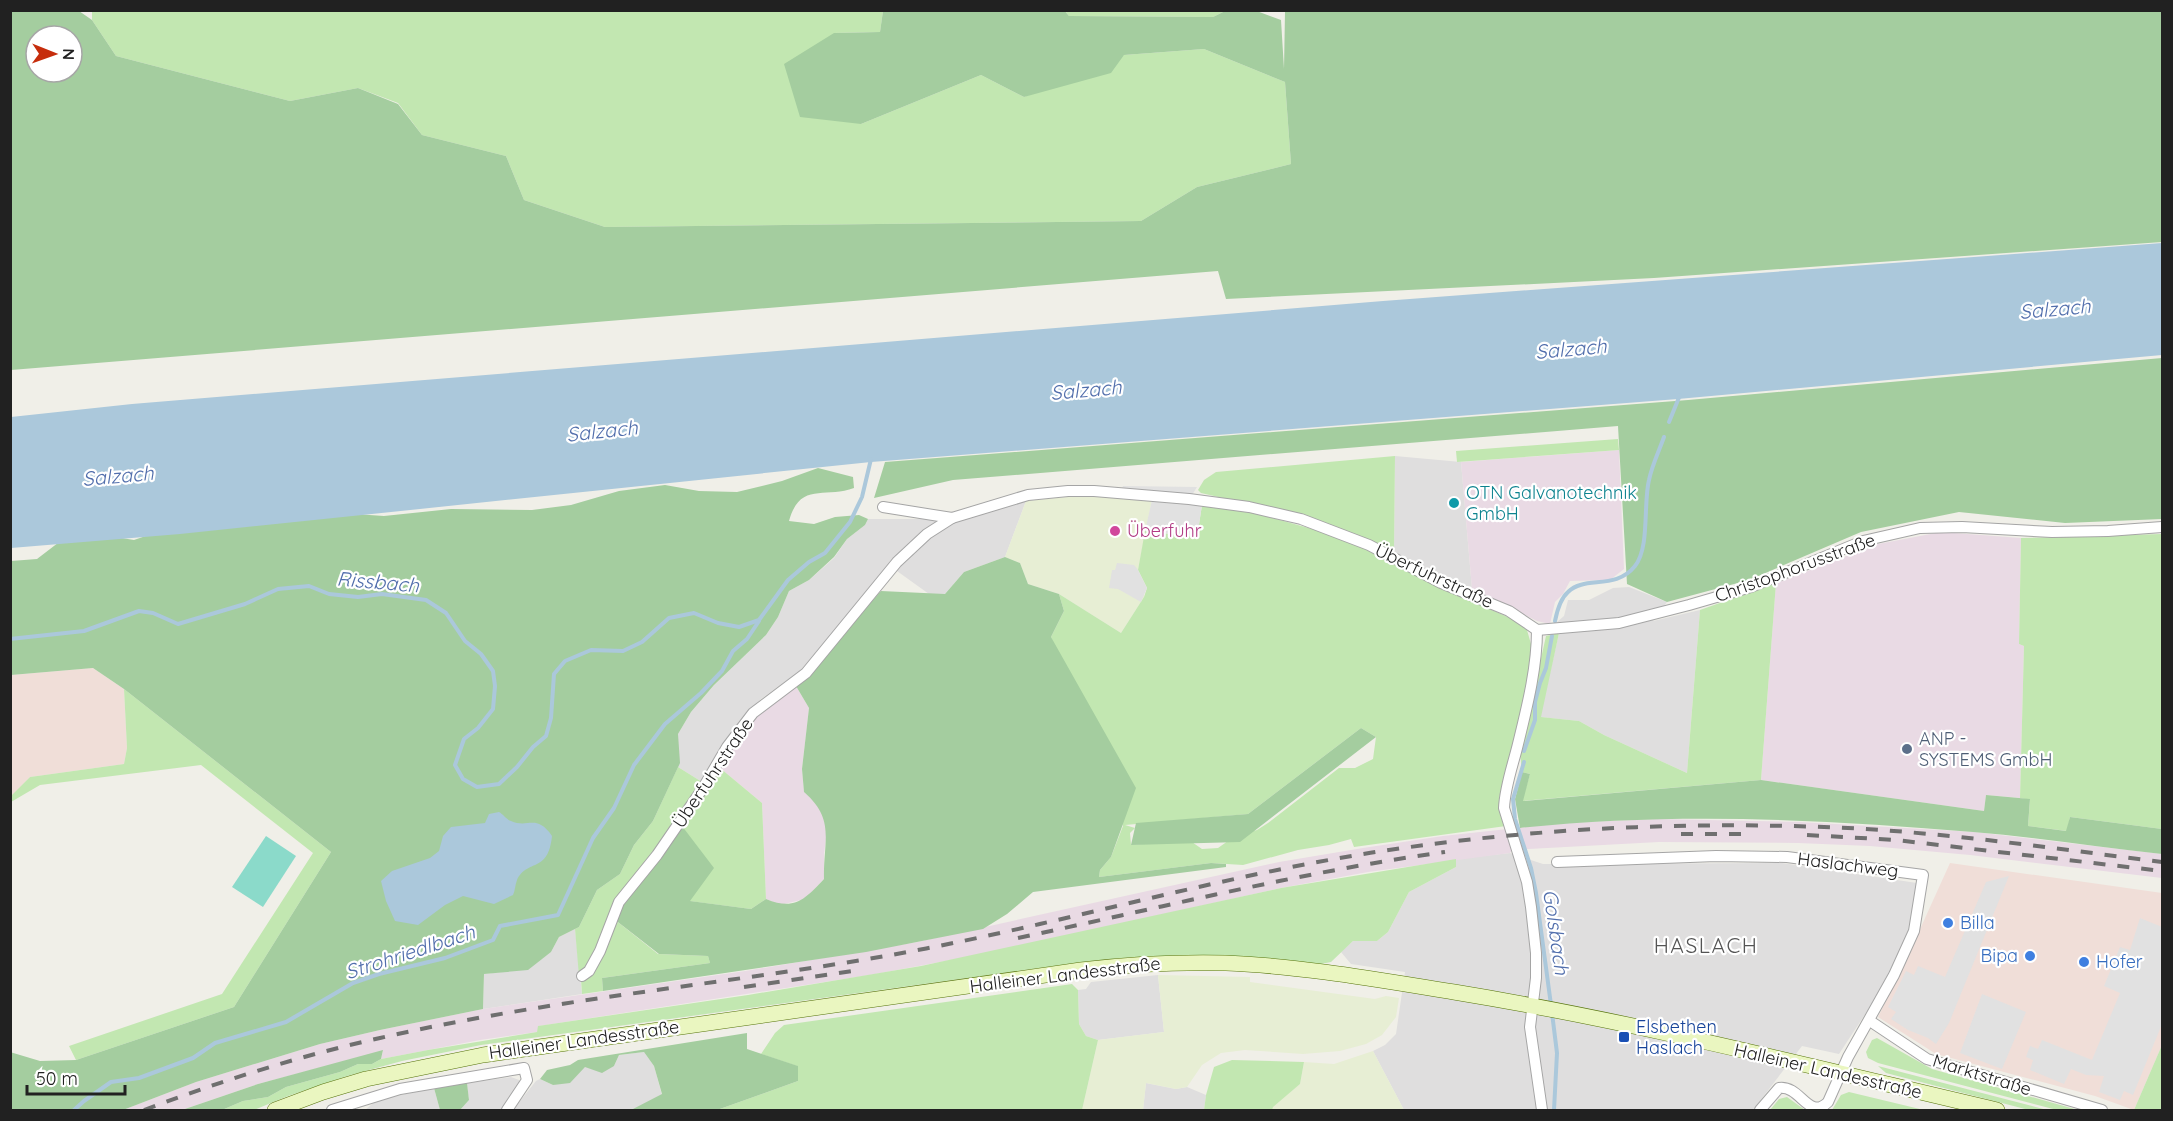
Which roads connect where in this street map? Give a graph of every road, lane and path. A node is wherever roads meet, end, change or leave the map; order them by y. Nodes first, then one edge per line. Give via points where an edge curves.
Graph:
1 (883, 507) dead end
2 (952, 518) junction
3 (2163, 526) edge
4 (1537, 630) junction
5 (1557, 862) dead end
6 (582, 976) dead end
7 (1537, 1006) junction
8 (1870, 1021) junction
9 (1841, 1072) junction
10 (338, 1109) edge
11 (275, 1110) edge
12 (507, 1110) edge
13 (1542, 1110) edge
14 (1760, 1110) edge
15 (1998, 1110) edge
16 (2102, 1110) edge

1 - 2 street, Überfuhrstraße
2 - 4 street, Überfuhrstraße via 1028,495 1068,491 1249,507 1301,519 1369,545 1441,583 1509,611
2 - 6 street, Überfuhrstraße via 927,534 897,562 807,673 753,713 657,855 619,902 600,951
3 - 4 street, Christophorusstraße via 2052,532 1920,528 1863,541 1751,587 1677,608 1619,623
4 - 7 street via 1534,670 1504,808 1527,882 1536,953
5 - 8 street, Haslachweg via 1787,857 1923,875 1914,931
7 - 9 main road, Halleiner Landesstraße
7 - 11 main road, Halleiner Landesstraße via 1273,967 1228,963 1127,965 483,1055 366,1079
7 - 13 street via 1530,1027
8 - 9 street, Haslachweg
8 - 16 street, Marktstraße via 1927,1059
9 - 14 street, Haslachweg via 1822,1107 1810,1106 1785,1087 1779,1088
9 - 15 main road, Halleiner Landesstraße
10 - 12 street via 400,1089 524,1068 527,1080

